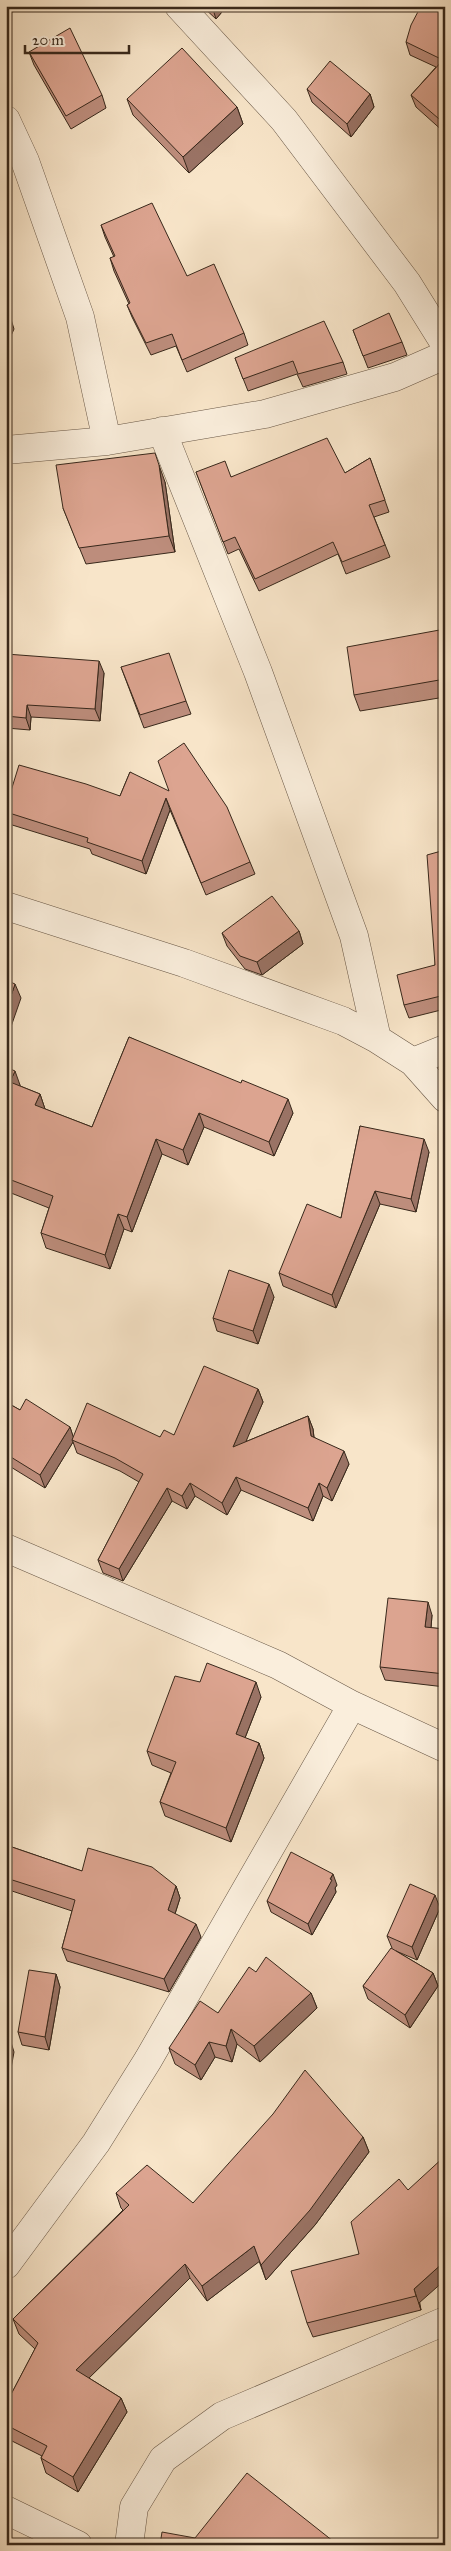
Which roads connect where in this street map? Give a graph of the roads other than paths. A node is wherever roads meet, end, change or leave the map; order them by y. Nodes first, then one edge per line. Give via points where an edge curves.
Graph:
1 (179, 6) edge
2 (6, 120) edge
3 (445, 344) edge
4 (445, 355) edge
5 (162, 431) junction
6 (107, 440) junction
7 (6, 450) edge
8 (6, 906) edge
9 (377, 1038) junction
10 (445, 1049) edge
11 (414, 1062) junction
12 (445, 1098) edge
13 (6, 1548) edge
14 (352, 1704) junction
15 (445, 1748) edge
16 (6, 2264) edge
17 (445, 2321) edge
18 (6, 2510) edge
19 (78, 2545) edge
20 (130, 2545) edge

1 - 3 street via 284,120 407,283
2 - 6 street via 25,161 80,316
4 - 5 street via 395,377 265,414
5 - 6 street
5 - 9 street via 258,672 354,936
6 - 7 street
8 - 9 street via 184,963 343,1021
9 - 11 street
10 - 11 street
11 - 12 street
13 - 14 street via 278,1664
14 - 15 street
14 - 16 street via 148,2060 96,2143
17 - 20 street via 222,2416 163,2459 134,2508
18 - 19 street

